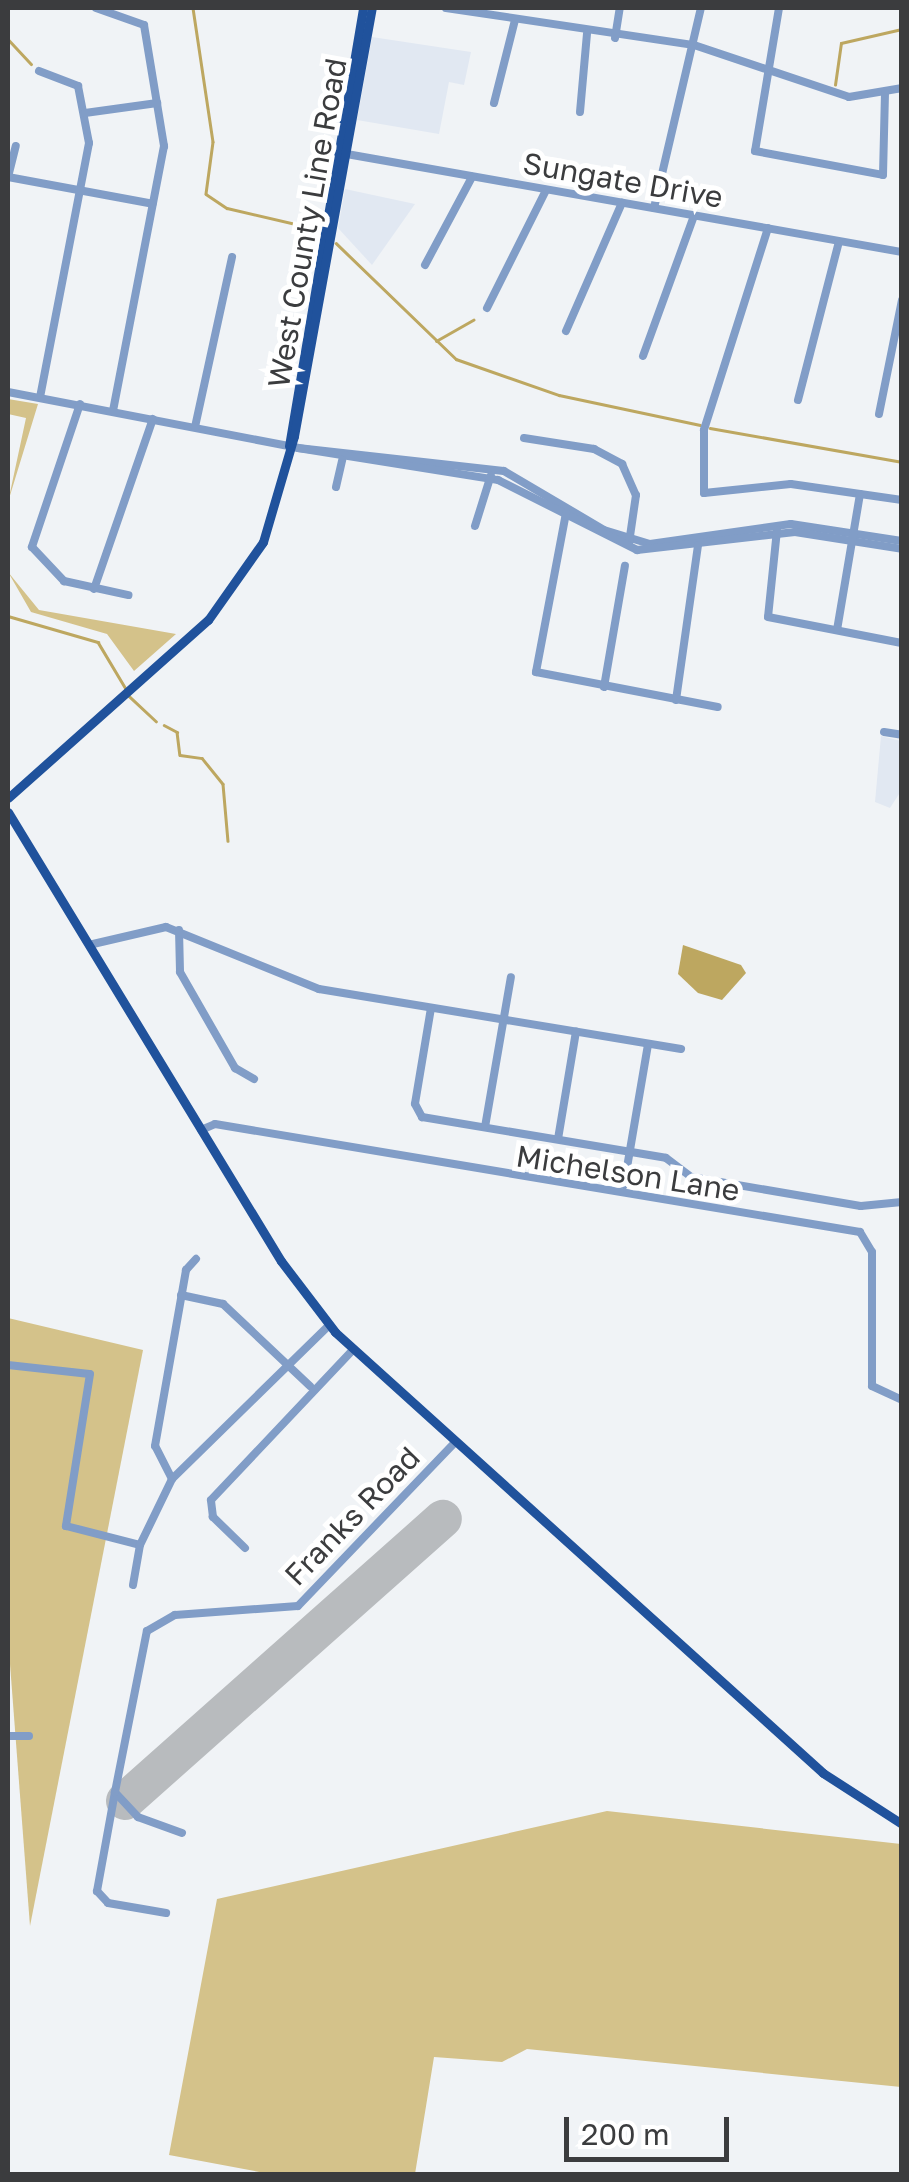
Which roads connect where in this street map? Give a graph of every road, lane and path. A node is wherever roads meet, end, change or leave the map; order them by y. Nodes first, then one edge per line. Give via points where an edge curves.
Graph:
1 (96, 8) edge
2 (364, 8) edge
3 (372, 8) edge
4 (446, 8) edge
5 (512, 8) edge
6 (620, 8) edge
7 (701, 8) edge
8 (779, 8) edge
9 (512, 19) junction
10 (588, 33) junction
11 (615, 38) junction
12 (693, 45) junction
13 (39, 70) dead end
14 (769, 74) junction
15 (902, 88) edge
16 (885, 93) junction
17 (157, 103) junction
18 (494, 103) dead end
19 (580, 112) dead end
20 (85, 113) junction
21 (16, 146) dead end
22 (341, 153) junction
23 (8, 177) edge
24 (472, 177) junction
25 (546, 190) junction
26 (78, 191) junction
27 (622, 203) junction
28 (154, 204) junction
29 (654, 208) junction
30 (694, 216) junction
31 (768, 228) junction
32 (839, 242) junction
33 (902, 252) edge
34 (232, 257) dead end
35 (424, 265) dead end
36 (902, 300) edge
37 (487, 308) dead end
38 (566, 331) dead end
39 (643, 356) dead end
40 (8, 392) edge
41 (40, 396) junction
42 (798, 400) dead end
43 (80, 404) junction
44 (114, 411) junction
45 (880, 414) dead end
46 (153, 418) junction
47 (194, 427) junction
48 (524, 438) dead end
49 (294, 447) junction
50 (342, 460) junction
51 (636, 463) dead end
52 (626, 470) junction
53 (491, 474) junction
54 (336, 488) dead end
55 (860, 494) junction
56 (902, 500) edge
57 (567, 513) junction
58 (476, 526) dead end
59 (777, 530) junction
60 (853, 537) junction
61 (902, 541) edge
62 (629, 544) junction
63 (698, 546) junction
64 (902, 549) edge
65 (625, 566) dead end
66 (94, 589) junction
67 (128, 595) dead end
68 (837, 630) junction
69 (902, 643) edge
70 (604, 687) junction
71 (676, 700) junction
72 (718, 707) dead end
73 (884, 732) dead end
74 (902, 736) edge
75 (8, 798) edge
76 (8, 812) edge
77 (180, 930) junction
78 (94, 944) junction
79 (511, 977) dead end
80 (431, 1008) junction
81 (504, 1020) junction
82 (576, 1032) junction
83 (648, 1044) junction
84 (681, 1049) dead end
85 (254, 1079) dead end
86 (485, 1126) junction
87 (201, 1130) junction
88 (558, 1139) junction
89 (630, 1152) junction
90 (624, 1185) dead end
91 (902, 1202) edge
92 (196, 1259) dead end
93 (181, 1295) junction
94 (329, 1325) junction
95 (353, 1350) junction
96 (286, 1364) junction
97 (8, 1365) edge
98 (310, 1386) dead end
99 (902, 1400) edge
100 (455, 1442) junction
101 (172, 1479) junction
102 (140, 1545) junction
103 (245, 1548) dead end
104 (134, 1585) dead end
105 (8, 1736) edge
106 (30, 1736) dead end
107 (115, 1792) junction
108 (902, 1824) edge
109 (182, 1833) dead end
110 (166, 1913) dead end

1 - 17 street via 144,25
2 - 22 main road, West County Line Road
3 - 22 main road, West County Line Road
4 - 9 street
5 - 9 street
6 - 11 street
7 - 12 street
8 - 14 street
9 - 10 street
9 - 18 street
10 - 11 street
10 - 19 street
11 - 12 street
12 - 14 street
12 - 29 street
13 - 20 street via 75,82
14 - 16 street via 849,98
14 - 16 street via 756,151 884,175
15 - 16 street
17 - 20 street
17 - 28 street via 164,146
20 - 26 street via 89,150
21 - 23 street
22 - 24 street, Sungate Drive
22 - 49 main road, West County Line Road
23 - 26 street
24 - 25 street, Sungate Drive
24 - 35 street
25 - 27 street, Sungate Drive
25 - 37 street
26 - 28 street
26 - 41 street
27 - 29 street, Sungate Drive
27 - 38 street
28 - 44 street
29 - 30 street, Sungate Drive
30 - 31 street, Sungate Drive
30 - 39 street
31 - 32 street, Sungate Drive
31 - 55 street via 707,420 706,496 791,484
32 - 33 street, Sungate Drive
32 - 42 street
34 - 47 street
36 - 45 street
40 - 41 street
41 - 43 street
43 - 44 street
43 - 66 street via 32,547 58,578
44 - 46 street
46 - 47 street
46 - 66 street
47 - 49 street
48 - 52 street via 594,449
49 - 50 street
49 - 53 street
49 - 75 main road, West County Line Road via 278,505 246,572 139,681
50 - 53 street
50 - 54 street
51 - 52 street
52 - 62 street via 636,495
53 - 57 street
53 - 58 street
55 - 56 street
55 - 60 street
57 - 62 street
57 - 70 street via 536,672
59 - 60 street
59 - 63 street
59 - 68 street via 768,618
60 - 61 street
60 - 64 street
60 - 68 street
62 - 63 street
63 - 71 street
65 - 70 street
66 - 67 street
68 - 69 street
70 - 71 street
71 - 72 street
73 - 74 street
76 - 78 main road
77 - 78 street via 146,928
77 - 80 street via 319,989
77 - 85 street via 180,972 235,1068
78 - 87 main road
79 - 81 street
80 - 81 street
80 - 86 street via 415,1114
81 - 82 street
81 - 86 street
82 - 83 street
82 - 88 street
83 - 84 street
83 - 89 street
86 - 88 street
87 - 94 main road
87 - 99 street, Michelson Lane via 215,1124 860,1232 872,1252 872,1386
88 - 89 street
89 - 90 street
89 - 91 street via 666,1158 691,1177 861,1206
92 - 93 street
93 - 96 street via 223,1304
93 - 101 street via 155,1446
94 - 95 main road
94 - 96 street
95 - 100 main road
95 - 103 street via 211,1500 213,1517
96 - 98 street
96 - 101 street
97 - 102 street via 90,1374 66,1526
100 - 107 street, Franks Road via 298,1606 151,1626
100 - 108 main road via 823,1774
101 - 102 street
102 - 104 street
105 - 106 street
107 - 109 street via 147,1823
107 - 110 street, Franks Road via 98,1891 108,1903

